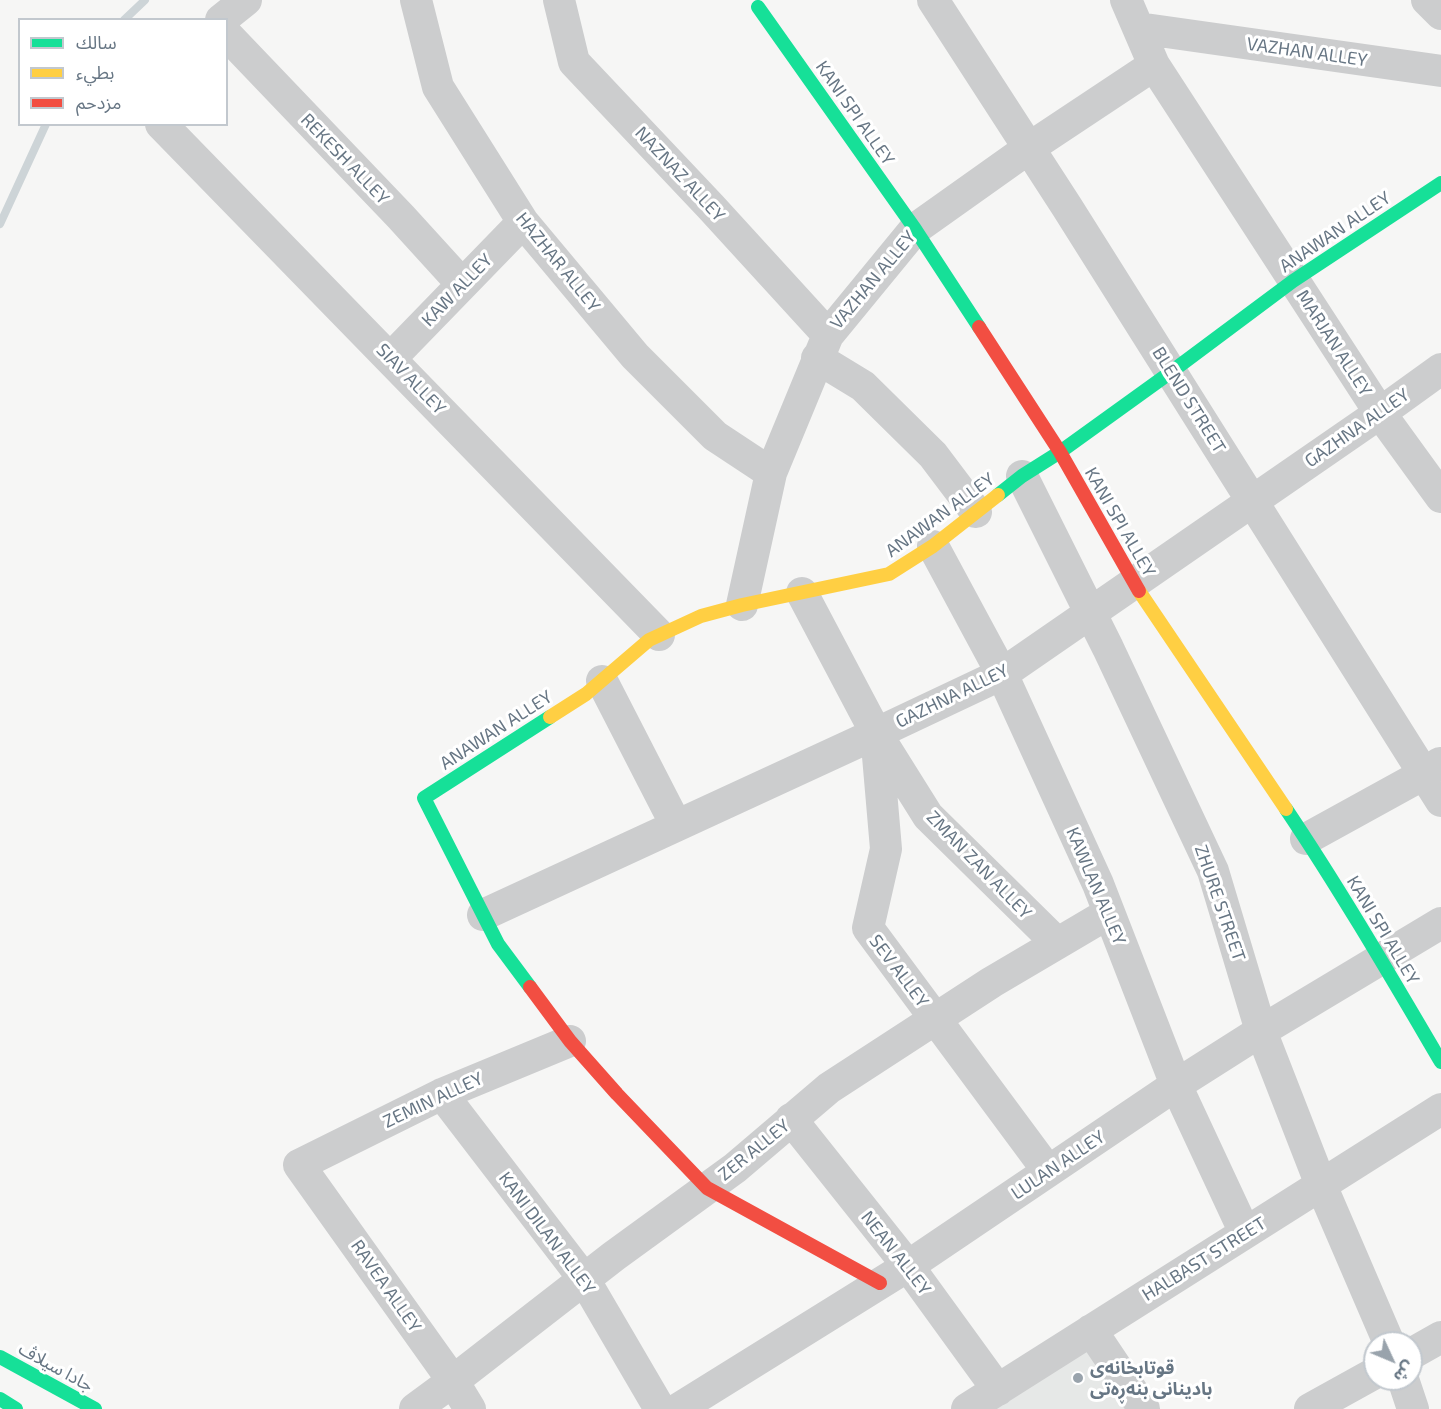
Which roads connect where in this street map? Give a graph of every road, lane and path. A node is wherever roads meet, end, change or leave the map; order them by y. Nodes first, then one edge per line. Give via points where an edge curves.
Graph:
1 (246, 0) edge
2 (416, 0) edge
3 (559, 0) edge
4 (933, 0) edge
5 (1427, 0) edge
6 (758, 7) dead end
7 (1132, 14) edge
8 (1441, 14) edge
9 (223, 18) edge
10 (228, 36) edge
11 (1154, 64) junction
12 (1441, 71) edge
13 (163, 126) edge
14 (1029, 148) junction
15 (1441, 183) edge
16 (523, 222) junction
17 (915, 229) junction
18 (1293, 281) junction
19 (462, 284) junction
20 (823, 346) junction
21 (390, 358) junction
22 (1441, 369) edge
23 (1171, 372) junction
24 (1380, 413) junction
25 (1060, 452) junction
26 (771, 473) junction
27 (1022, 476) junction
28 (1441, 497) edge
29 (1252, 501) junction
30 (976, 512) junction
31 (933, 546) junction
32 (1133, 582) junction
33 (802, 593) junction
34 (742, 605) junction
35 (1090, 612) junction
36 (659, 635) junction
37 (1002, 674) junction
38 (602, 681) junction
39 (876, 733) junction
40 (1432, 768) edge
41 (1441, 801) edge
42 (676, 825) junction
43 (1306, 839) junction
44 (1109, 913) junction
45 (483, 915) junction
46 (1441, 923) edge
47 (1057, 944) junction
48 (1380, 959) junction
49 (935, 1019) junction
50 (1261, 1031) junction
51 (570, 1041) junction
52 (1441, 1062) edge
53 (1176, 1085) junction
54 (442, 1094) junction
55 (1441, 1109) edge
56 (791, 1119) junction
57 (299, 1165) joint
58 (1048, 1172) junction
59 (1321, 1185) junction
60 (707, 1188) junction
61 (1245, 1233) junction
62 (908, 1266) junction
63 (584, 1279) junction
64 (880, 1283) junction
65 (1091, 1330) junction
66 (1384, 1331) edge
67 (1441, 1337) edge
68 (1423, 1347) edge
69 (0, 1357) edge
70 (1363, 1380) edge
71 (453, 1381) junction
72 (998, 1389) junction
73 (1407, 1391) edge
74 (0, 1399) edge
75 (16, 1409) edge
76 (95, 1409) edge
77 (415, 1409) edge
78 (470, 1409) edge
79 (660, 1409) edge
80 (678, 1409) edge
81 (967, 1409) edge
82 (1144, 1409) edge
83 (1310, 1409) edge
84 (1413, 1409) edge

1 - 9 street
2 - 16 street, HAZHAR ALLEY via 438,87
3 - 20 street, NAZNAZ ALLEY via 574,62 703,198
4 - 14 street, BLEND STREET
5 - 8 street
6 - 17 street, KANI SPI ALLEY
7 - 11 street, MARJAN ALLEY
7 - 12 street, VAZHAN ALLEY
10 - 19 street, REKESH ALLEY
11 - 14 street, VAZHAN ALLEY
11 - 18 street, MARJAN ALLEY
13 - 21 street, SIAV ALLEY
14 - 17 street, VAZHAN ALLEY
14 - 23 street, BLEND STREET
15 - 18 street, ANAWAN ALLEY
16 - 19 street, KAW ALLEY
16 - 26 street, HAZHAR ALLEY via 635,356 715,436
17 - 20 street, VAZHAN ALLEY
17 - 25 street, KANI SPI ALLEY
18 - 23 street, ANAWAN ALLEY
18 - 24 street, MARJAN ALLEY
19 - 21 street, KAW ALLEY
20 - 26 street, VAZHAN ALLEY
20 - 30 street, NAZNAZ ALLEY via 933,455
21 - 36 street, SIAV ALLEY
22 - 24 street, GAZHNA ALLEY
23 - 25 street, ANAWAN ALLEY
23 - 29 street, BLEND STREET
24 - 28 street, MARJAN ALLEY
24 - 29 street, GAZHNA ALLEY
25 - 27 street, ANAWAN ALLEY
25 - 32 street, KANI SPI ALLEY
26 - 34 street, VAZHAN ALLEY
27 - 30 street, ANAWAN ALLEY
27 - 35 street, ZHURE STREET
29 - 32 street, GAZHNA ALLEY
29 - 40 street, BLEND STREET
30 - 31 street, ANAWAN ALLEY
31 - 33 street, ANAWAN ALLEY via 889,574
31 - 37 street, KAWLAN ALLEY
32 - 35 street, GAZHNA ALLEY
32 - 43 street, KANI SPI ALLEY
33 - 34 street, ANAWAN ALLEY
33 - 39 street, ZMAN ZAN ALLEY
34 - 36 street, ANAWAN ALLEY via 701,616
35 - 37 street, GAZHNA ALLEY
35 - 50 street, ZHURE STREET via 1213,872
36 - 38 street, ANAWAN ALLEY via 649,639
37 - 39 street, GAZHNA ALLEY
37 - 44 street, KAWLAN ALLEY
38 - 42 street
38 - 45 street, ANAWAN ALLEY via 424,798
39 - 42 street, GAZHNA ALLEY
39 - 47 street, ZMAN ZAN ALLEY via 928,816
39 - 49 street, SEV ALLEY via 885,849 868,928
40 - 41 street, BLEND STREET
40 - 43 street
42 - 45 street, GAZHNA ALLEY
43 - 48 street, KANI SPI ALLEY
44 - 47 street, ZER ALLEY
44 - 53 street, KAWLAN ALLEY
45 - 51 street via 498,944
46 - 48 street, LULAN ALLEY
47 - 49 street, ZER ALLEY
48 - 50 street, LULAN ALLEY
48 - 52 street, KANI SPI ALLEY
49 - 56 street, ZER ALLEY via 829,1088
49 - 58 street, SEV ALLEY
50 - 53 street, LULAN ALLEY
50 - 59 street, ZHURE STREET
51 - 54 street, ZEMIN ALLEY
51 - 60 street
53 - 58 street, LULAN ALLEY
53 - 61 street, KAWLAN ALLEY
54 - 57 street, ZEMIN ALLEY
54 - 63 street, KANI DILAN ALLEY
55 - 59 street, HALBAST STREET
56 - 60 street, ZER ALLEY
56 - 62 street, NEAN ALLEY
57 - 71 street, RAVEA ALLEY
58 - 62 street, LULAN ALLEY
59 - 61 street, HALBAST STREET
59 - 66 street, ZHURE STREET
60 - 63 street, ZER ALLEY
60 - 64 street
61 - 65 street, HALBAST STREET
62 - 64 street, LULAN ALLEY
62 - 72 street, NEAN ALLEY
63 - 71 street, ZER ALLEY
63 - 79 street, KANI DILAN ALLEY
64 - 80 street, LULAN ALLEY
65 - 72 street, HALBAST STREET
65 - 82 street
67 - 68 street
69 - 76 street, جادا سیلاڤ
70 - 83 street
71 - 77 street, ZER ALLEY
71 - 78 street, RAVEA ALLEY
72 - 81 street, HALBAST STREET
73 - 84 street
74 - 75 street

